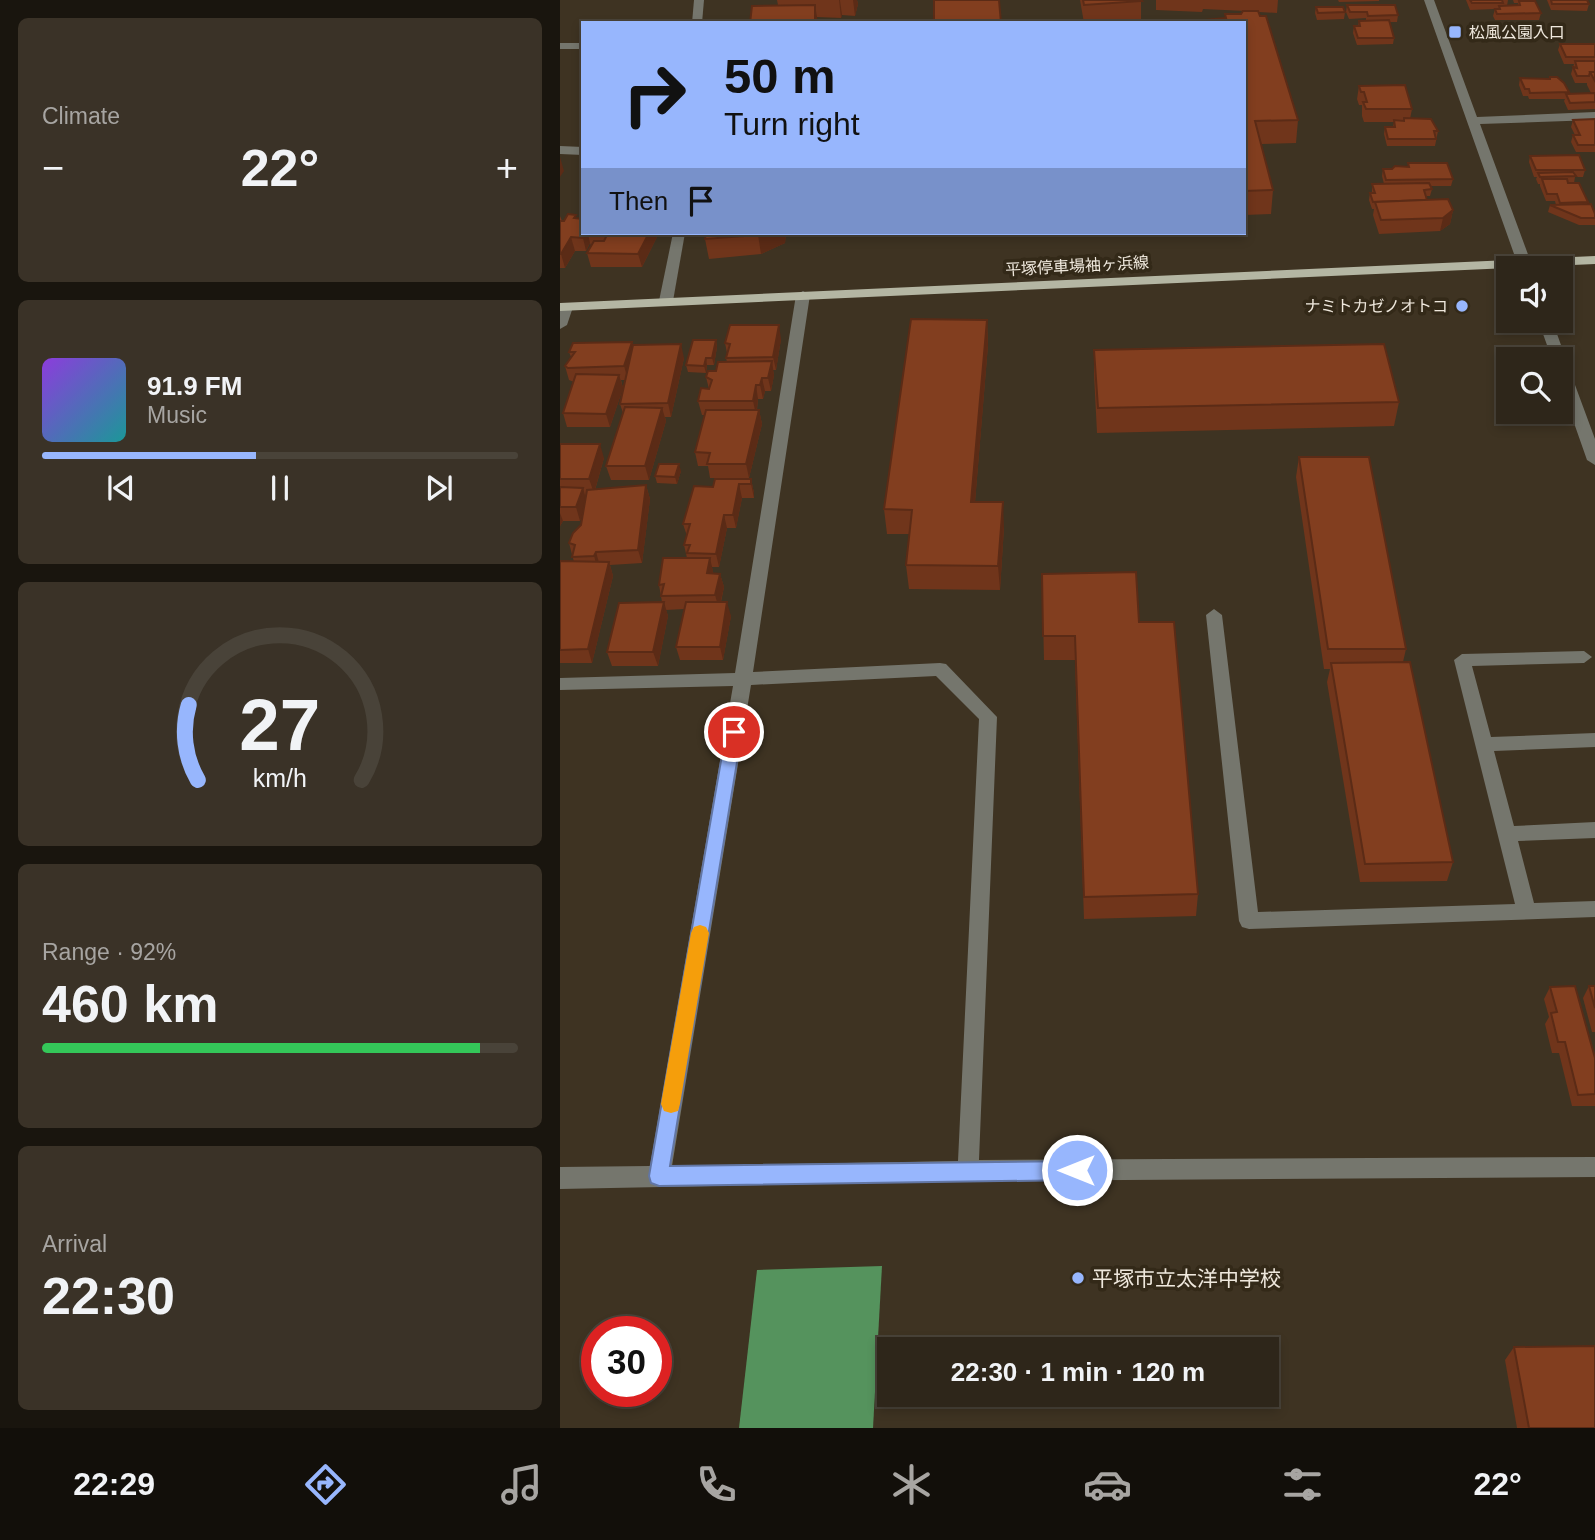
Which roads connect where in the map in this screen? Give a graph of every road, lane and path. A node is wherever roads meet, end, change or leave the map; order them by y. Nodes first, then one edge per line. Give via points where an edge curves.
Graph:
1 (699, 0) edge
2 (1429, 0) edge
3 (697, 21) edge
4 (560, 46) edge
5 (581, 46) edge
6 (1595, 116) edge
7 (1474, 121) junction
8 (560, 150) edge
9 (581, 151) edge
10 (679, 235) edge
11 (1521, 256) edge
12 (1595, 260) edge
13 (1573, 262) edge
14 (1496, 267) edge
15 (803, 295) junction
16 (666, 302) junction
17 (563, 307) edge
18 (560, 325) edge
19 (1573, 399) edge
20 (1595, 460) edge
21 (1214, 615) dead end
22 (1584, 657) dead end
23 (743, 679) junction
24 (560, 684) edge
25 (1595, 740) edge
26 (1483, 744) junction
27 (1595, 830) edge
28 (1507, 834) junction
29 (1595, 909) edge
30 (1527, 912) junction
31 (1595, 1167) edge
32 (968, 1171) junction
33 (659, 1176) junction
34 (560, 1178) edge

1 - 3 street
2 - 7 street
4 - 5 street
6 - 7 street
7 - 11 street
8 - 9 street
10 - 16 street
12 - 13 main road, 平塚停車場袖ヶ浜線
14 - 15 main road, 平塚停車場袖ヶ浜線
15 - 16 main road, 平塚停車場袖ヶ浜線
15 - 23 street
16 - 17 main road, 平塚停車場袖ヶ浜線
17 - 18 street
19 - 20 street
21 - 30 street via 1249,921
22 - 26 street via 1462,660
23 - 24 street
23 - 32 street via 940,669 988,717
23 - 33 street
25 - 26 street
26 - 28 street
27 - 28 street
28 - 30 street
29 - 30 street
31 - 32 street
32 - 33 street
33 - 34 street

